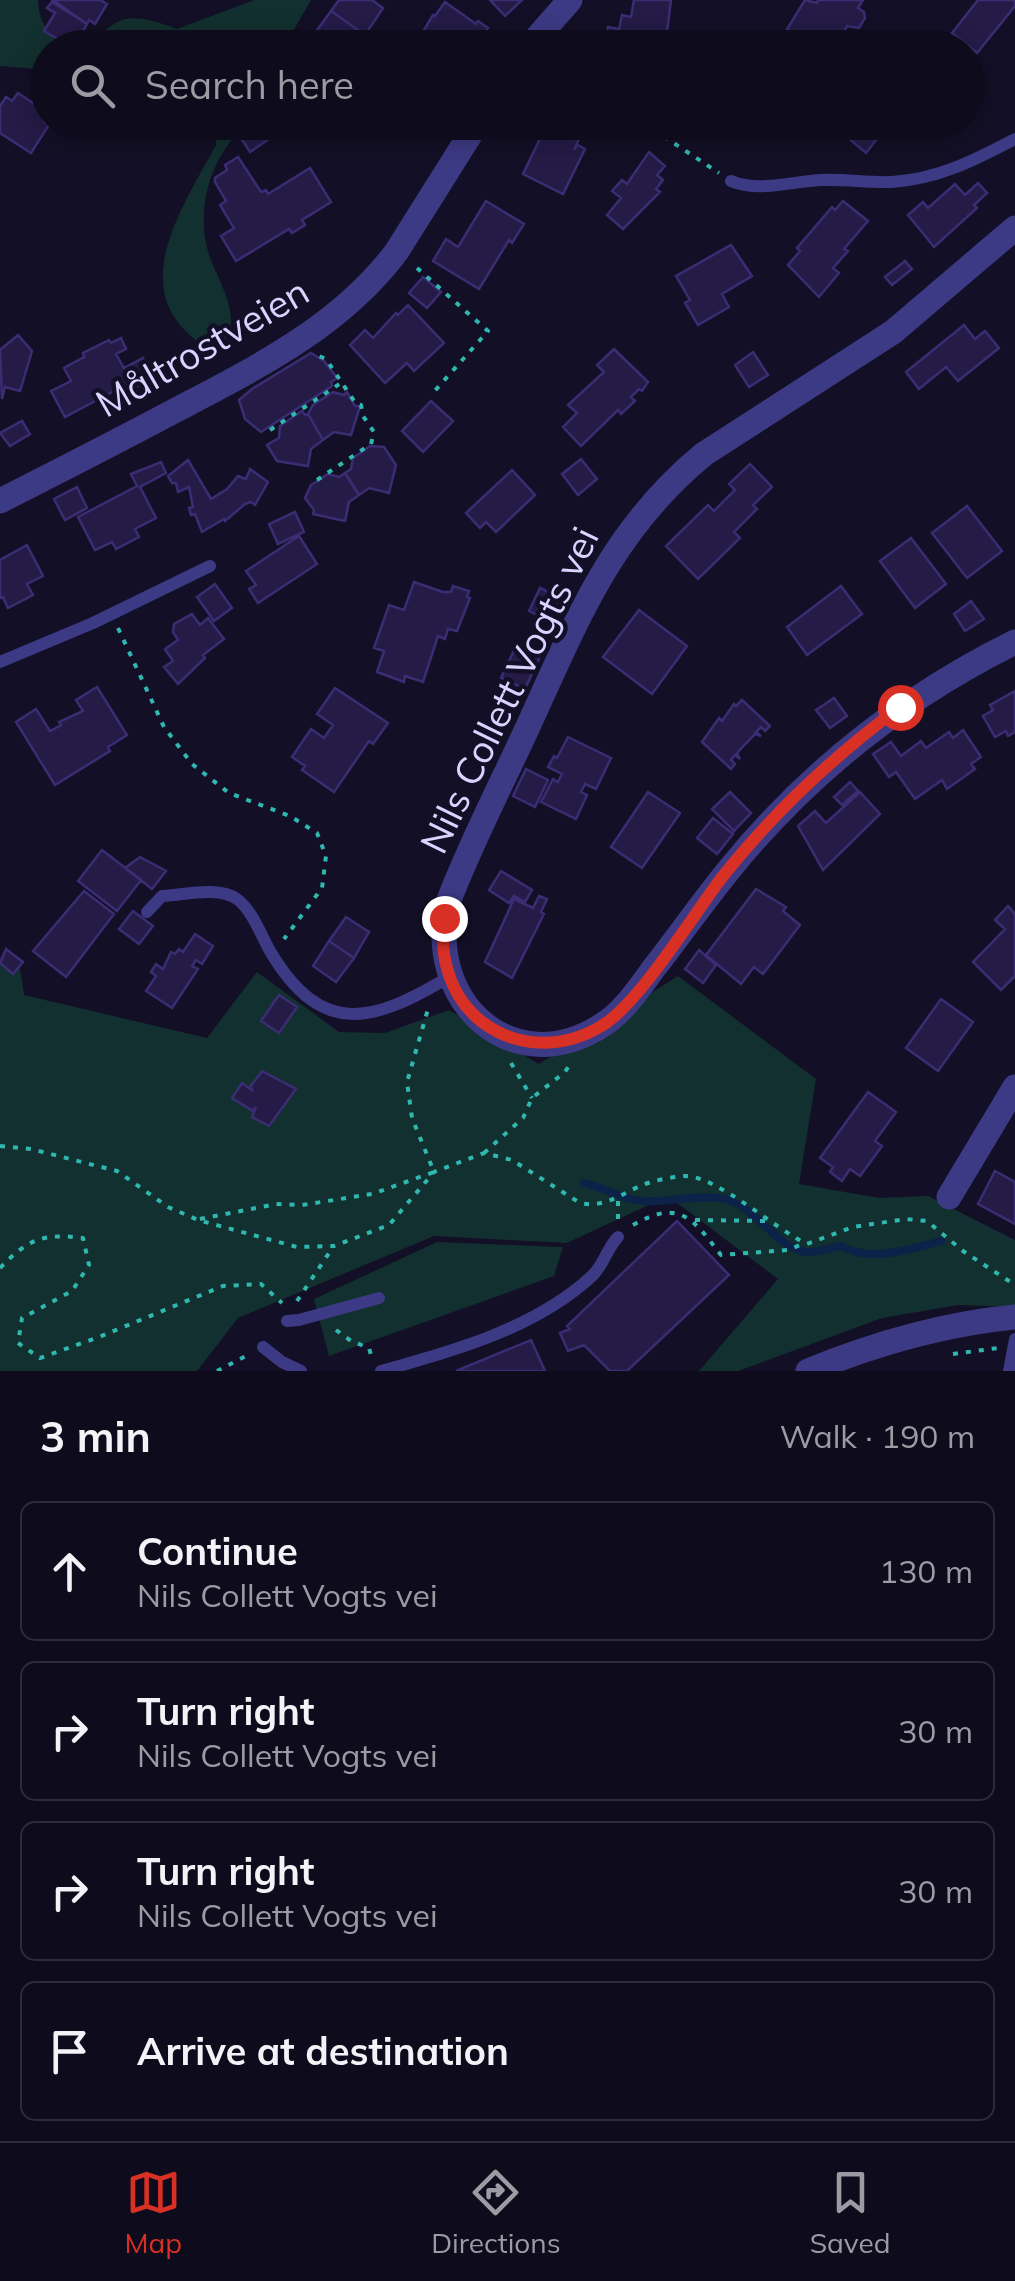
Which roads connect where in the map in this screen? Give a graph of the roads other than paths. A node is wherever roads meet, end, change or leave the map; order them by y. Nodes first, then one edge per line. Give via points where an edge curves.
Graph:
1 (570, 0) edge
2 (544, 30) edge
3 (1015, 139) edge
4 (467, 140) edge
5 (731, 181) road end
6 (1015, 228) edge
7 (0, 501) edge
8 (210, 566) dead end
9 (1015, 642) edge
10 (0, 662) edge
11 (147, 912) dead end
12 (443, 981) junction
13 (1015, 1087) edge
14 (949, 1197) dead end
15 (618, 1237) road end
16 (379, 1298) dead end
17 (288, 1317) road end
18 (1015, 1317) edge
19 (1014, 1345) edge
20 (263, 1347) road end
21 (377, 1365) edge
22 (300, 1371) edge
23 (808, 1371) edge
24 (1009, 1371) edge

1 - 2 street
3 - 5 lane via 926,177 756,187
4 - 7 street, Måltrostveien via 397,251 362,292 306,337
6 - 12 street, Nils Collett Vogts vei via 892,332 704,454 628,530 588,599 457,880 443,931
8 - 10 lane
9 - 12 street, Nils Collett Vogts vei via 900,707 821,772 756,837 624,1007 601,1026 554,1043 518,1041 472,1014
11 - 12 lane via 162,896 230,896 244,906 295,985 346,1016 392,1007
13 - 14 street
15 - 21 lane via 596,1272 528,1319 490,1337
16 - 17 lane via 300,1320
18 - 23 street via 868,1348
19 - 24 lane
20 - 22 lane

